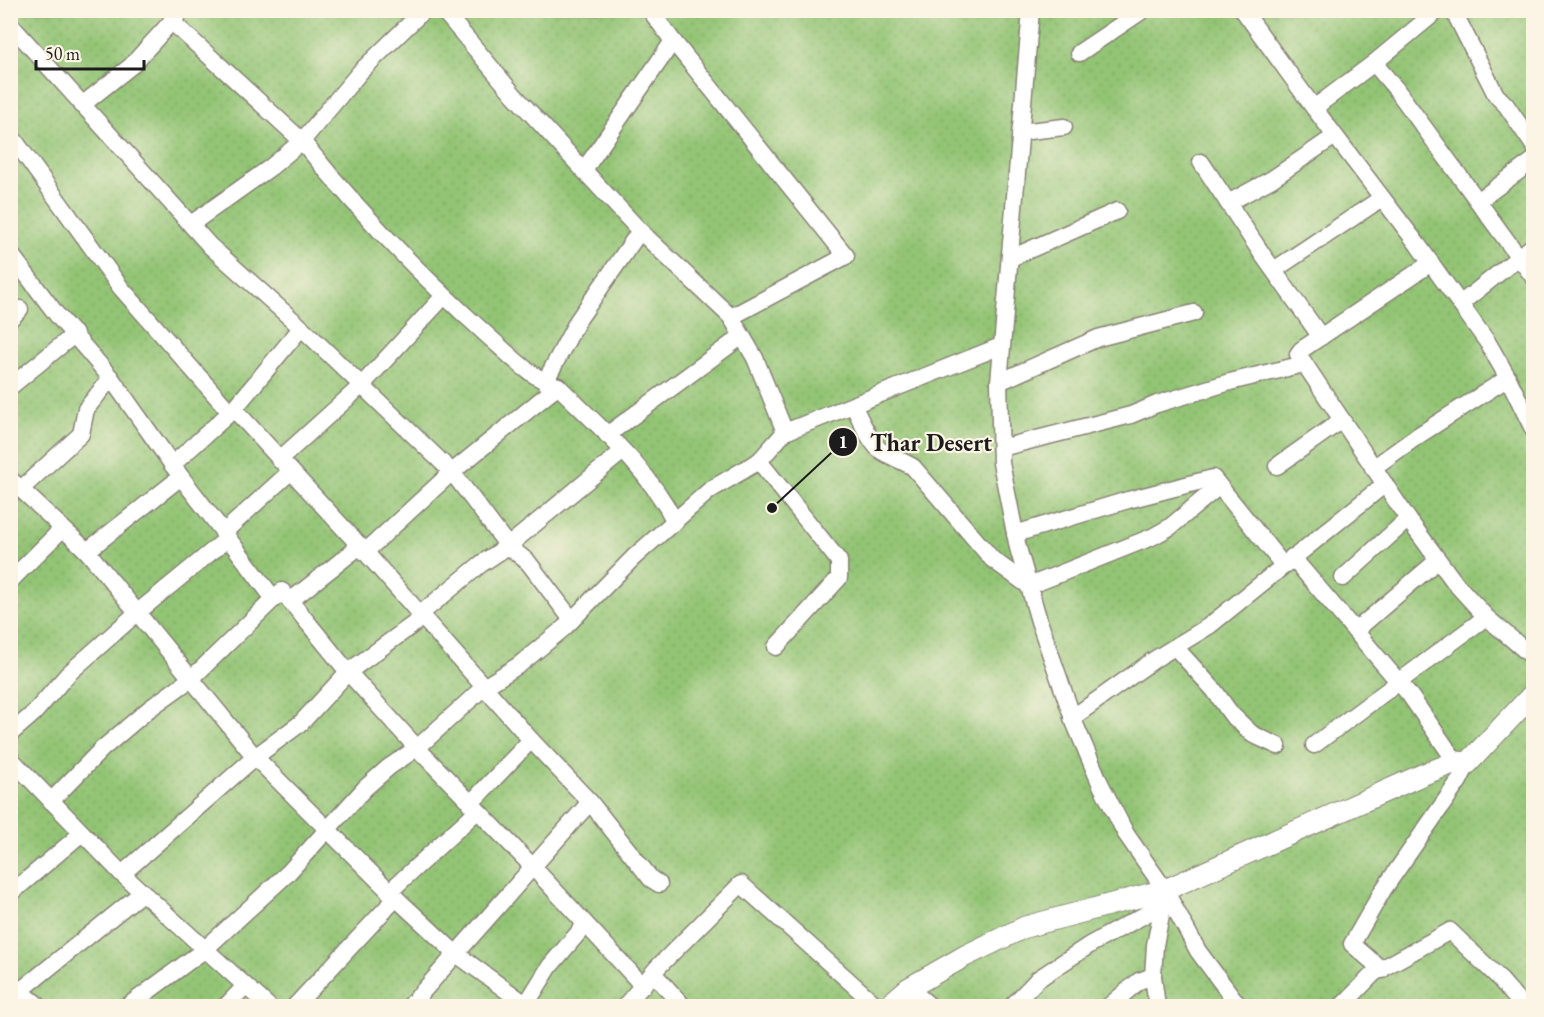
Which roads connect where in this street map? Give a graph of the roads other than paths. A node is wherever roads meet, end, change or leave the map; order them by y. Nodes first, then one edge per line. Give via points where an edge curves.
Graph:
1 (424, 10) edge
2 (443, 10) edge
3 (650, 10) edge
4 (1031, 10) edge
5 (1143, 10) edge
6 (1438, 10) edge
7 (1453, 10) edge
8 (1251, 13) edge
9 (177, 16) edge
10 (10, 24) edge
11 (673, 41) junction
12 (1079, 52) dead end
13 (1374, 63) junction
14 (82, 105) junction
15 (1314, 108) junction
16 (1064, 127) dead end
17 (1020, 132) junction
18 (10, 134) edge
19 (1335, 136) junction
20 (302, 141) junction
21 (1533, 146) edge
22 (1533, 160) edge
23 (1201, 162) dead end
24 (584, 170) junction
25 (1382, 198) junction
26 (1478, 201) junction
27 (1228, 203) junction
28 (1117, 211) dead end
29 (191, 224) junction
30 (640, 231) junction
31 (1533, 245) edge
32 (10, 253) edge
33 (1517, 257) junction
34 (1011, 258) junction
35 (1431, 262) junction
36 (1274, 270) junction
37 (1533, 278) edge
38 (444, 296) junction
39 (1460, 304) junction
40 (1194, 313) dead end
41 (731, 317) junction
42 (301, 328) junction
43 (75, 334) junction
44 (742, 336) junction
45 (1321, 337) junction
46 (1001, 346) junction
47 (1304, 364) junction
48 (111, 378) junction
49 (1508, 378) junction
50 (999, 382) junction
51 (551, 384) junction
52 (361, 386) junction
53 (10, 387) edge
54 (853, 405) junction
55 (232, 411) junction
56 (1342, 420) junction
57 (1533, 431) edge
58 (785, 432) junction
59 (607, 435) junction
60 (1001, 448) junction
61 (623, 451) junction
62 (759, 460) junction
63 (284, 466) junction
64 (1277, 466) dead end
65 (1374, 468) junction
66 (176, 471) junction
67 (452, 472) junction
68 (16, 484) edge
69 (1384, 484) junction
70 (1219, 486) junction
71 (1408, 519) junction
72 (675, 522) junction
73 (62, 529) junction
74 (1015, 534) junction
75 (226, 536) junction
76 (508, 546) junction
77 (362, 549) junction
78 (87, 551) junction
79 (1438, 560) junction
80 (1288, 561) junction
81 (1343, 578) dead end
82 (10, 581) edge
83 (1029, 586) junction
84 (282, 600) junction
85 (138, 612) junction
86 (421, 617) junction
87 (1486, 617) junction
88 (572, 620) junction
89 (1355, 631) junction
90 (776, 646) dead end
91 (1175, 647) junction
92 (1533, 658) edge
93 (348, 672) junction
94 (192, 678) junction
95 (1399, 682) junction
96 (484, 687) junction
97 (1533, 693) edge
98 (1072, 718) junction
99 (10, 734) edge
100 (531, 740) junction
101 (1278, 746) dead end
102 (1314, 746) dead end
103 (417, 748) junction
104 (255, 757) junction
105 (10, 758) edge
106 (1462, 763) junction
107 (51, 801) junction
108 (590, 802) junction
109 (473, 808) junction
110 (327, 828) junction
111 (82, 833) junction
112 (532, 866) junction
113 (122, 874) junction
114 (660, 884) dead end
115 (143, 892) junction
116 (10, 894) edge
117 (392, 895) junction
118 (1164, 898) junction
119 (585, 925) junction
120 (204, 950) junction
121 (455, 953) junction
122 (1382, 970) junction
123 (1153, 976) junction
124 (648, 980) junction
125 (245, 986) junction
126 (909, 988) junction
127 (14, 990) edge
128 (39, 1006) edge
129 (128, 1006) edge
130 (225, 1006) edge
131 (268, 1006) edge
132 (294, 1006) edge
133 (410, 1006) edge
134 (526, 1006) edge
135 (625, 1006) edge
136 (683, 1006) edge
137 (877, 1006) edge
138 (888, 1006) edge
139 (930, 1006) edge
140 (1012, 1006) edge
141 (1109, 1006) edge
142 (1157, 1006) edge
143 (1239, 1006) edge
144 (1342, 1006) edge
145 (1520, 1006) edge

1 - 20 street via 360,72
2 - 24 street
3 - 11 street
4 - 17 street
5 - 12 street
6 - 13 street
7 - 21 street via 1496,96
8 - 15 street
9 - 14 street via 131,66
9 - 20 street
10 - 14 street
11 - 24 street
11 - 41 street via 846,256
13 - 15 street
13 - 26 street
14 - 29 street
15 - 19 street
16 - 17 street
17 - 34 street
18 - 55 street via 121,288
19 - 25 street
19 - 27 street via 1272,179
20 - 29 street
20 - 38 street
22 - 26 street
23 - 27 street
24 - 30 street
25 - 35 street
25 - 36 street
26 - 33 street
27 - 36 street
28 - 34 street
29 - 42 street
30 - 41 street
30 - 51 street via 578,320
31 - 33 street
32 - 43 street
33 - 37 street
33 - 39 street
34 - 46 street
35 - 39 street
35 - 45 street
36 - 45 street
38 - 51 street via 514,359
38 - 52 street
39 - 49 street
40 - 50 street via 1098,338
41 - 44 street
42 - 52 street
42 - 55 street
43 - 48 street
43 - 53 street
44 - 58 street
44 - 59 street
45 - 47 street via 1298,354
46 - 50 street
46 - 54 street
47 - 56 street
47 - 60 street
48 - 66 street
48 - 68 street via 86,409 81,434
49 - 57 street
49 - 65 street
50 - 60 street
51 - 59 street
51 - 67 street
52 - 63 street
52 - 67 street
54 - 58 street
54 - 83 street via 881,452 913,467 992,560
55 - 63 street
55 - 66 street
56 - 64 street
56 - 65 street
58 - 62 street
59 - 61 street
60 - 74 street
61 - 72 street via 665,503
61 - 76 street
62 - 72 street via 710,490
62 - 90 street via 839,561 838,578
63 - 75 street
63 - 77 street
65 - 69 street
66 - 75 street
66 - 78 street
67 - 76 street
67 - 77 street
68 - 73 street
69 - 71 street
69 - 80 street
70 - 74 street via 1213,478
70 - 80 street
70 - 83 street via 1152,537
71 - 79 street
71 - 81 street
72 - 88 street
73 - 78 street
73 - 82 street
74 - 83 street
75 - 84 street
75 - 85 street
76 - 86 street via 481,564
76 - 88 street via 528,562
77 - 84 street
77 - 86 street
78 - 85 street
79 - 87 street
79 - 89 street
80 - 89 street
80 - 91 street via 1209,626
83 - 98 street
84 - 93 street
84 - 94 street
85 - 94 street
85 - 99 street via 68,674
86 - 93 street
86 - 96 street
87 - 92 street
87 - 95 street
88 - 96 street via 519,665
89 - 95 street
91 - 98 street
91 - 101 street via 1231,714 1252,734
93 - 103 street
93 - 104 street via 301,723
94 - 104 street
94 - 107 street via 102,748
95 - 102 street
95 - 106 street
96 - 100 street
96 - 103 street
97 - 106 street
98 - 118 street via 1126,834
100 - 108 street
100 - 109 street
103 - 109 street
103 - 110 street via 373,781
104 - 110 street
104 - 113 street
105 - 107 street
106 - 118 street via 1424,774
106 - 122 street via 1459,781 1383,890 1352,944
107 - 111 street
108 - 112 street
108 - 114 street via 651,879
109 - 112 street
109 - 117 street
110 - 117 street
110 - 120 street via 288,873
111 - 113 street
111 - 116 street
112 - 119 street
112 - 121 street
113 - 115 street
115 - 120 street
115 - 127 street
117 - 121 street
117 - 132 street
118 - 123 street
118 - 126 street via 1025,927
118 - 140 street via 1038,979
118 - 143 street
119 - 124 street
119 - 134 street via 550,966
120 - 125 street
120 - 129 street
121 - 133 street
121 - 134 street
122 - 144 street
122 - 145 street via 1450,931 1497,976
123 - 141 street via 1139,981
123 - 142 street
124 - 135 street
124 - 136 street
124 - 137 street via 741,884
125 - 130 street
125 - 131 street
126 - 138 street
126 - 139 street
127 - 128 street

